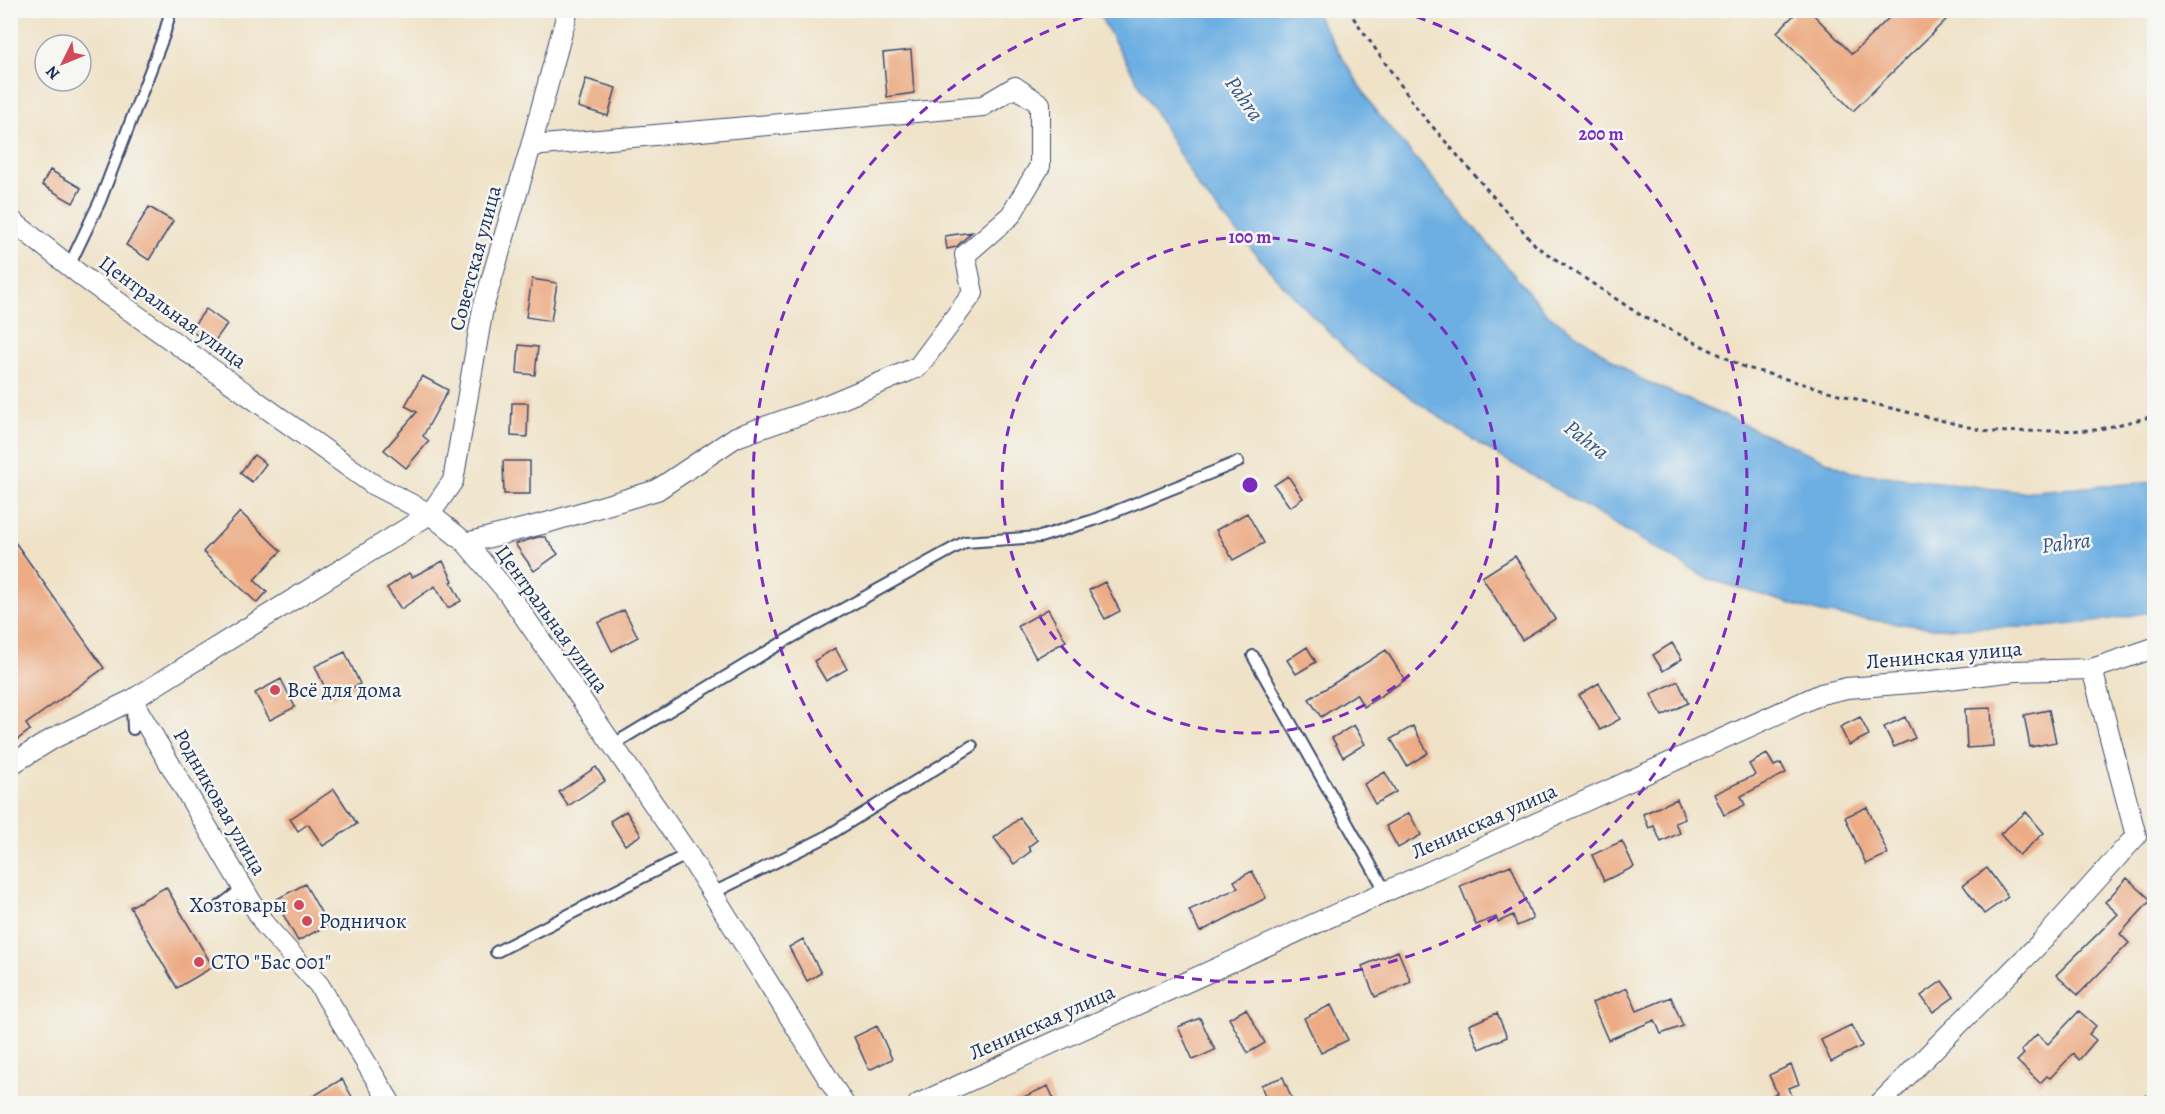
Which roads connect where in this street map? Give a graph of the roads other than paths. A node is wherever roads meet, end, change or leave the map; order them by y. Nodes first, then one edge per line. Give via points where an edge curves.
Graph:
1 (171, 10) edge
2 (568, 10) edge
3 (531, 146) junction
4 (10, 219) edge
5 (69, 266) junction
6 (1238, 462) dead end
7 (430, 514) junction
8 (466, 543) junction
9 (2154, 648) edge
10 (1253, 656) dead end
11 (2092, 669) junction
12 (132, 700) junction
13 (133, 729) dead end
14 (612, 745) junction
15 (972, 746) dead end
16 (10, 765) edge
17 (688, 855) junction
18 (242, 889) junction
19 (713, 892) junction
20 (1386, 892) junction
21 (220, 906) dead end
22 (496, 952) dead end
23 (391, 1104) edge
24 (843, 1104) edge
25 (918, 1104) edge
26 (1880, 1104) edge

1 - 5 lane via 100,201
2 - 3 street, Советская улица
3 - 7 street, Советская улица via 483,308 453,481
3 - 8 street via 983,106 1015,87 1040,104 1040,166 1011,215 965,255 973,293 918,367 736,437 657,490
4 - 5 street, Центральная улица
5 - 7 street, Центральная улица via 374,485
6 - 14 lane via 1094,520 1040,537 965,542 784,641
7 - 8 street, Центральная улица
7 - 12 street
8 - 14 street, Центральная улица via 508,593
9 - 11 street, Ленинская улица
10 - 20 lane
11 - 20 street, Ленинская улица via 2015,671 1847,687 1821,694
11 - 26 street via 2136,836 2041,942
12 - 13 lane
12 - 16 street via 54,738
12 - 18 street, Родниковая улица
14 - 17 street, Центральная улица
15 - 19 lane via 824,838
17 - 19 street, Центральная улица
17 - 22 lane
18 - 21 lane
18 - 23 street, Родниковая улица via 265,925 319,985
19 - 24 street, Центральная улица
20 - 25 street, Ленинская улица

